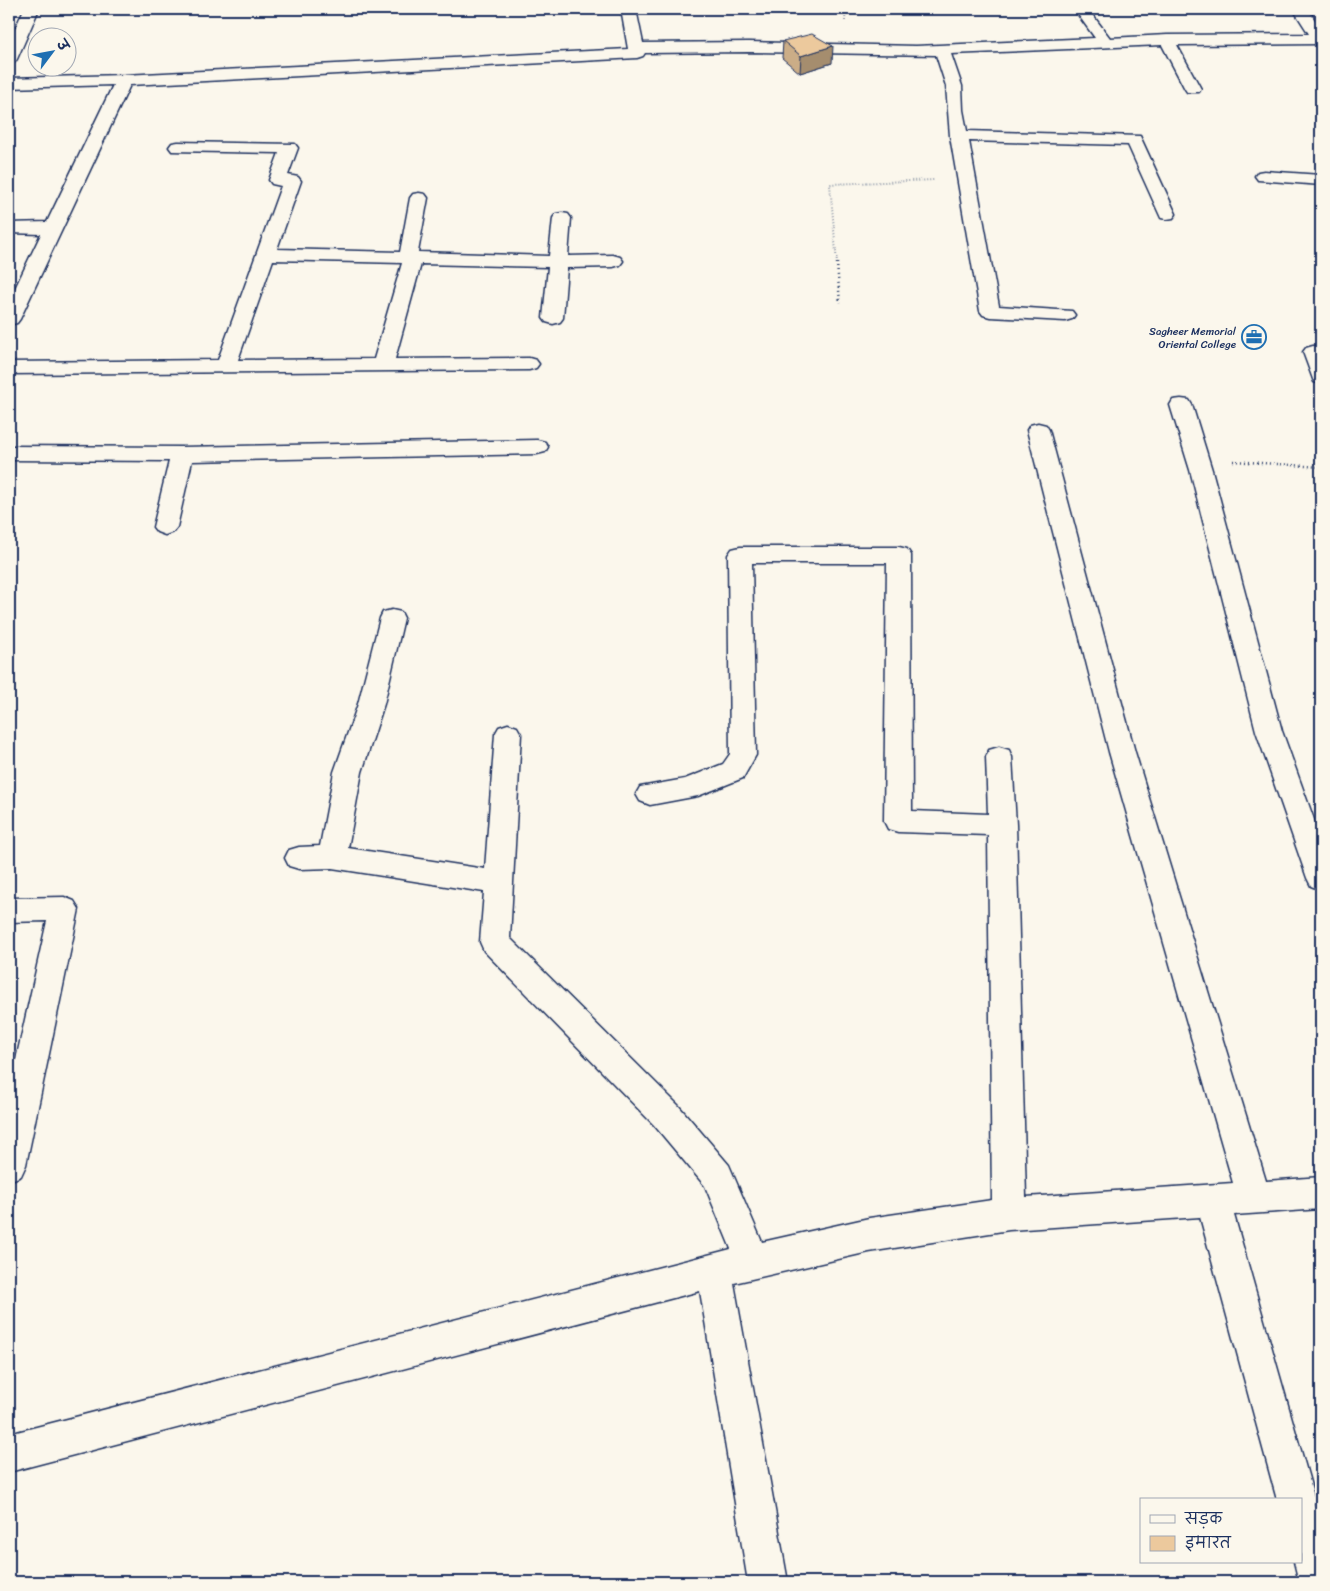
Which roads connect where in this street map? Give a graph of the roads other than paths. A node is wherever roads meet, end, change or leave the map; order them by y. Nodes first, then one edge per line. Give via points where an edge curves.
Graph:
1 (31, 9) edge
2 (628, 9) edge
3 (1081, 9) edge
4 (1300, 9) edge
5 (1320, 39) edge
6 (1167, 40) junction
7 (1106, 43) junction
8 (637, 48) junction
9 (942, 50) junction
10 (9, 59) edge
11 (124, 80) junction
12 (9, 83) edge
13 (1193, 89) dead end
14 (959, 136) junction
15 (178, 147) dead end
16 (1264, 176) dead end
17 (1321, 180) edge
18 (419, 198) dead end
19 (1167, 214) dead end
20 (562, 218) dead end
21 (9, 228) edge
22 (53, 228) junction
23 (266, 254) junction
24 (410, 258) junction
25 (613, 261) dead end
26 (557, 262) junction
27 (1065, 315) dead end
28 (553, 318) dead end
29 (10, 319) edge
30 (1321, 352) edge
31 (529, 364) dead end
32 (383, 365) junction
33 (226, 366) junction
34 (9, 368) edge
35 (1321, 378) edge
36 (1181, 405) dead end
37 (1038, 430) dead end
38 (537, 447) dead end
39 (9, 453) edge
40 (182, 454) junction
41 (164, 527) dead end
42 (392, 618) dead end
43 (508, 734) dead end
44 (1000, 757) dead end
45 (650, 794) dead end
46 (1002, 825) junction
47 (332, 857) junction
48 (299, 858) dead end
49 (1321, 878) edge
50 (498, 883) junction
51 (9, 910) edge
52 (9, 1165) edge
53 (1321, 1193) edge
54 (1254, 1198) junction
55 (1213, 1201) junction
56 (1008, 1214) junction
57 (753, 1261) junction
58 (714, 1270) junction
59 (9, 1453) edge
60 (1295, 1498) edge
61 (1302, 1522) edge
62 (768, 1582) edge
63 (1319, 1582) edge

1 - 10 street
2 - 8 street
3 - 7 street
4 - 5 street
5 - 6 street
6 - 7 street
6 - 13 street
7 - 9 street
8 - 9 street via 749,46
8 - 11 street via 637,53
9 - 14 street via 954,86
11 - 12 street
11 - 22 street
14 - 19 street via 1134,140
14 - 27 street via 990,311
15 - 23 street via 289,148 278,180 292,181
16 - 17 street
18 - 24 street
20 - 26 street
21 - 22 street
22 - 29 street
23 - 24 street
23 - 33 street
24 - 26 street
24 - 32 street
25 - 26 street
26 - 28 street
30 - 35 street via 1313,352
31 - 32 street
32 - 33 street
33 - 34 street
36 - 49 street via 1269,731
37 - 54 street via 1122,752
38 - 40 street
39 - 40 street
40 - 41 street
42 - 47 street via 371,704 348,772
43 - 50 street
44 - 46 street
45 - 46 street via 688,789 733,771 743,755 740,555 899,555 898,821
46 - 56 street
47 - 48 street
47 - 50 street
50 - 57 street via 495,942 666,1115 717,1176
51 - 52 street via 64,910
53 - 54 street
54 - 55 street
55 - 56 street
55 - 60 street
56 - 57 street via 869,1235
57 - 58 street
58 - 59 street
58 - 62 street
61 - 63 street

